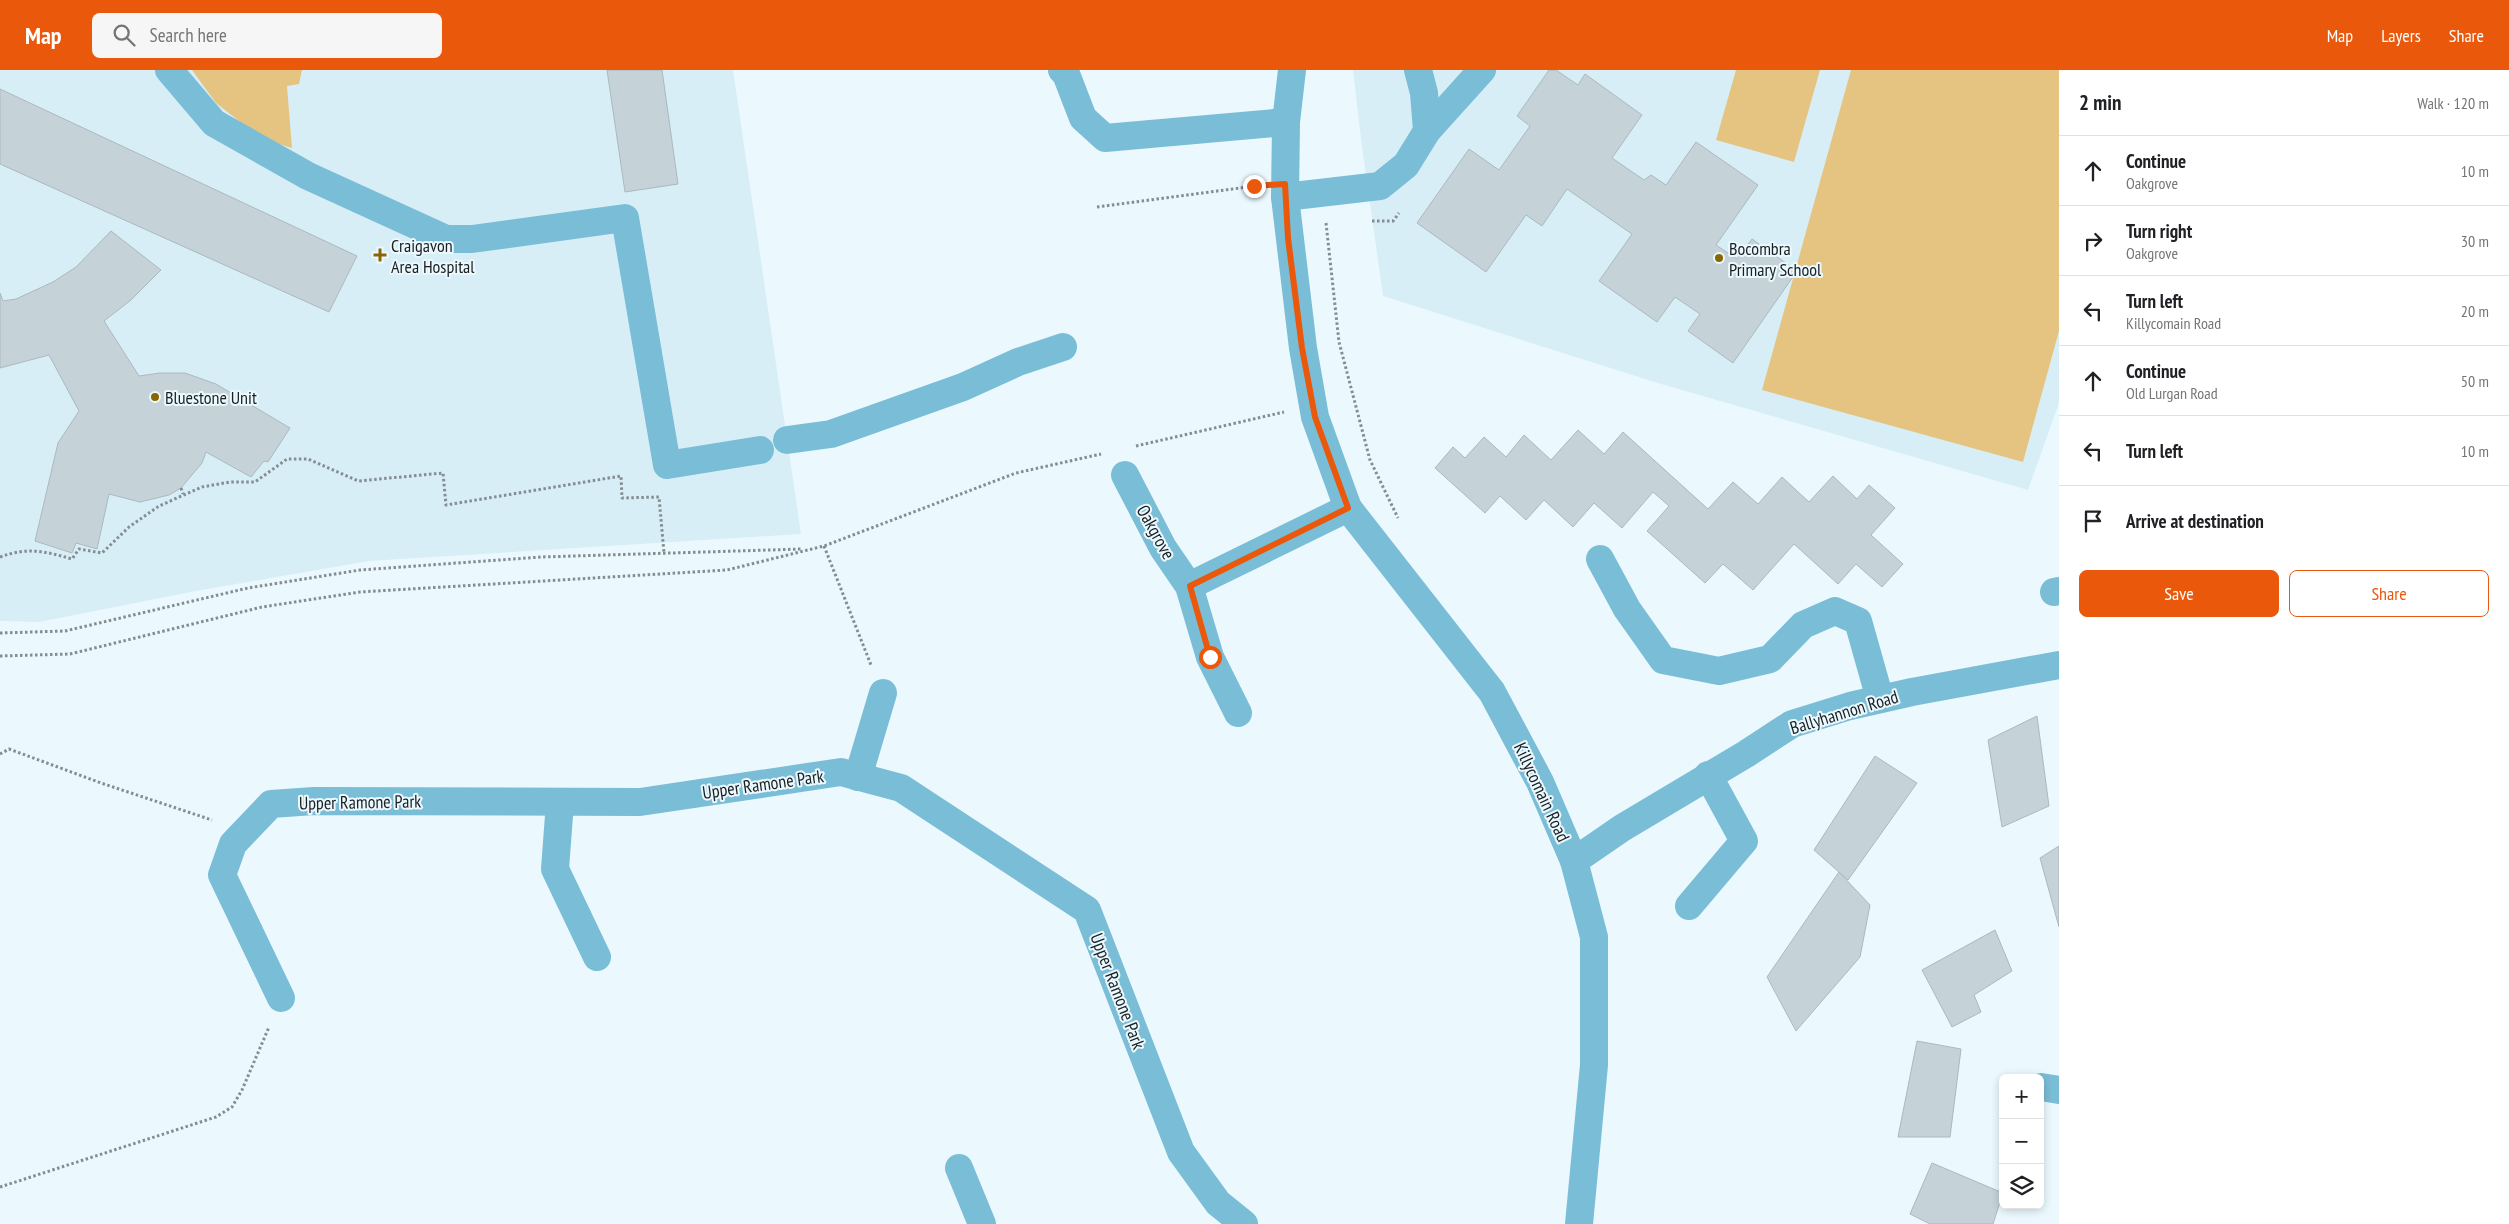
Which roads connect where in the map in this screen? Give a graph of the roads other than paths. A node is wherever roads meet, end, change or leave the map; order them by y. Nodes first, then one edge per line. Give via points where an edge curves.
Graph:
1 (169, 70) edge
2 (1062, 70) edge
3 (1292, 70) edge
4 (1418, 70) edge
5 (1482, 70) edge
6 (1286, 122) junction
7 (1427, 131) junction
8 (1285, 190) junction
9 (1063, 347) dead end
10 (787, 440) dead end
11 (760, 450) dead end
12 (1125, 475) dead end
13 (1348, 508) junction
14 (1600, 559) dead end
15 (1190, 586) junction
16 (2059, 665) edge
17 (883, 693) road end
18 (1880, 699) junction
19 (1238, 713) dead end
20 (1708, 775) junction
21 (858, 777) junction
22 (560, 802) junction
23 (1574, 860) junction
24 (1689, 906) dead end
25 (597, 957) dead end
26 (281, 998) road end
27 (2044, 1088) edge
28 (2059, 1090) edge
29 (960, 1168) dead end
30 (982, 1224) edge
31 (1244, 1224) edge
32 (1580, 1224) edge

1 - 11 street via 214,124 308,176 446,239 472,239 625,218 667,465
2 - 6 street via 1083,118 1105,138
3 - 6 street, Killycomain Road
4 - 7 street via 1424,93
5 - 7 street
6 - 8 street, Killycomain Road
7 - 8 street via 1406,166 1380,186 1327,193
8 - 13 street, Killycomain Road via 1302,348 1304,413
9 - 10 street via 831,434
12 - 15 street, Oakgrove via 1163,548
13 - 15 street
13 - 23 street, Killycomain Road via 1492,692 1540,782
14 - 18 street via 1627,610 1663,660 1719,671 1770,659 1803,625 1835,611 1858,621
15 - 19 street, Oakgrove via 1210,657
16 - 18 street, Ballyhannon Road
17 - 21 street
18 - 20 street, Ballyhannon Road via 1792,724
20 - 23 street, Ballyhannon Road
20 - 24 street via 1744,841
21 - 22 street, Upper Ramone Park via 841,772 640,802
21 - 31 street, Upper Ramone Park via 901,788 1087,910 1181,1152 1218,1203
22 - 25 street via 555,869
22 - 26 street, Upper Ramone Park via 314,801 271,804 233,844 222,876
23 - 32 street, Killycomain Road via 1594,937 1594,1064
27 - 28 street
29 - 30 street

